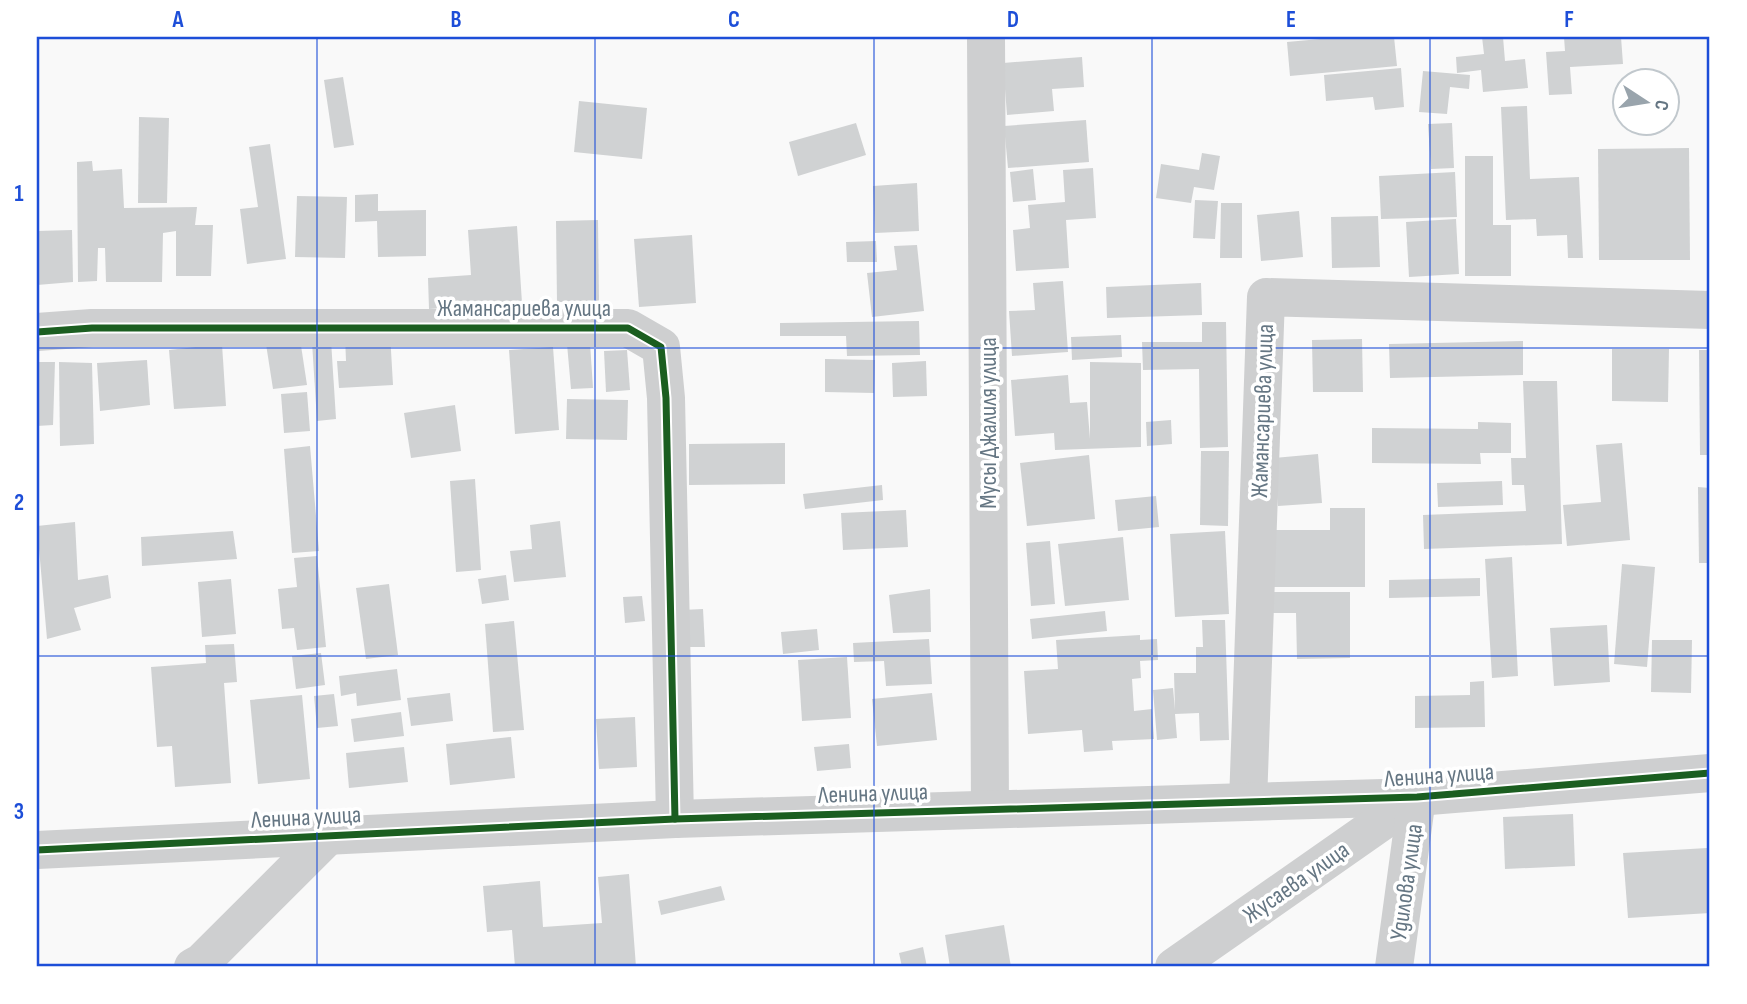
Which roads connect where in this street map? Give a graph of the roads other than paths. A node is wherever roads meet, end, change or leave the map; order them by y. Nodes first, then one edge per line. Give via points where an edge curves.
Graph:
1 (986, 37) edge
2 (1710, 310) edge
3 (37, 332) edge
4 (1710, 773) edge
5 (1417, 797) junction
6 (1248, 802) junction
7 (990, 809) junction
8 (675, 819) junction
9 (328, 836) junction
10 (37, 850) edge
11 (193, 967) edge
12 (1174, 967) edge
13 (1394, 967) edge

1 - 7 street, Мусы Джалиля улица
2 - 6 street, Жамансариева улица via 1266,297
3 - 8 street, Жамансариева улица via 92,328 628,327 661,347 666,397
4 - 5 street, Ленина улица
5 - 6 street, Ленина улица
5 - 12 street, Жусаева улица
5 - 13 street, Удилова улица
6 - 7 street, Ленина улица
7 - 8 street, Ленина улица
8 - 9 street, Ленина улица
9 - 10 street, Ленина улица
9 - 11 street

